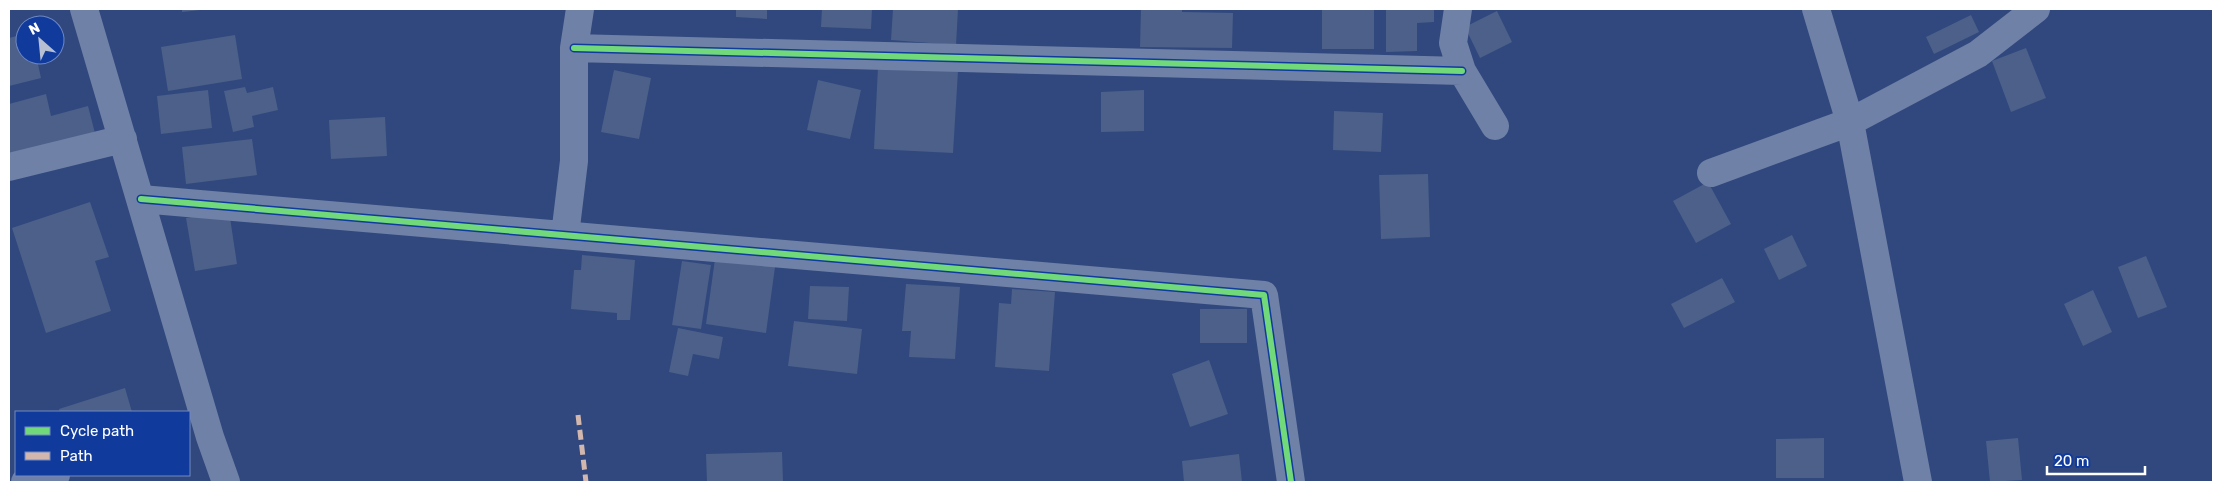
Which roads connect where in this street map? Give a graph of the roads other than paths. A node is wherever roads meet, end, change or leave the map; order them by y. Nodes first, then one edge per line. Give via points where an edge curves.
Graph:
1 (84, 9) edge
2 (580, 9) edge
3 (1458, 9) edge
4 (1816, 9) edge
5 (2036, 9) edge
6 (574, 48) junction
7 (1462, 71) junction
8 (1850, 122) junction
9 (1495, 126) dead end
10 (123, 139) junction
11 (9, 167) edge
12 (1711, 173) dead end
13 (141, 199) junction
14 (565, 234) junction
15 (199, 440) edge
16 (52, 476) edge
17 (25, 482) edge
18 (226, 482) edge
19 (1291, 482) edge
20 (1918, 482) edge

1 - 10 street
2 - 6 street
3 - 7 street via 1453,43
4 - 8 street
5 - 8 street via 1978,54
6 - 7 street
6 - 14 street via 574,161
7 - 9 street
8 - 12 street
8 - 20 street
10 - 11 street
10 - 13 street
13 - 14 street
13 - 15 street
14 - 19 street via 1264,295
15 - 18 street
16 - 17 street

